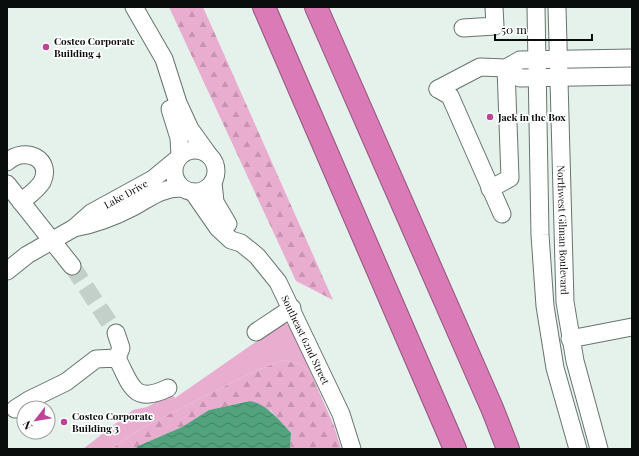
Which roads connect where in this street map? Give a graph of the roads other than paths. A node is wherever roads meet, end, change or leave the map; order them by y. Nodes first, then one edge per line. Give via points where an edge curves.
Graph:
1 (134, 7) edge
2 (264, 7) edge
3 (316, 7) edge
4 (494, 7) edge
5 (536, 7) edge
6 (557, 7) edge
7 (144, 27) junction
8 (463, 28) dead end
9 (632, 58) edge
10 (558, 59) junction
11 (537, 60) junction
12 (506, 68) junction
13 (632, 76) edge
14 (538, 77) junction
15 (559, 77) junction
16 (208, 154) junction
17 (178, 158) junction
18 (7, 162) edge
19 (213, 182) junction
20 (7, 184) edge
21 (490, 189) junction
22 (187, 190) junction
23 (21, 202) junction
24 (502, 214) dead end
25 (74, 228) junction
26 (50, 240) junction
27 (241, 243) junction
28 (72, 266) tunnel mouth
29 (7, 271) edge
30 (292, 308) junction
31 (632, 327) edge
32 (256, 332) dead end
33 (116, 333) tunnel mouth
34 (570, 339) junction
35 (117, 358) junction
36 (168, 388) dead end
37 (15, 410) dead end
38 (352, 449) edge
39 (455, 449) edge
40 (508, 449) edge
41 (578, 449) edge
42 (599, 449) edge

1 - 7 street
2 - 39 highway
3 - 40 highway
4 - 8 street via 495,26
5 - 11 street
6 - 10 street, Northwest Gilman Boulevard
7 - 16 street via 164,59 178,103 190,129
7 - 17 street via 178,133
9 - 10 street
10 - 11 street
10 - 15 street, Northwest Gilman Boulevard
11 - 12 street via 520,60
11 - 14 street
12 - 14 street via 520,78
12 - 21 street via 510,178
12 - 21 street via 480,67 438,89 450,96
13 - 15 street
14 - 15 street
14 - 41 street via 540,235 545,306 555,368
15 - 34 street, Northwest Gilman Boulevard via 563,269
16 - 17 street via 197,149 190,150
16 - 19 street via 215,164
17 - 22 street via 173,172 177,183
17 - 25 street, Lake Drive via 153,179 91,213
18 - 23 street via 18,154 31,154 41,163 44,170 41,183
19 - 22 street via 204,190
19 - 27 street, Southeast 62nd Street via 216,206 238,233
20 - 23 street
21 - 24 street
22 - 25 street, Lake Drive via 168,188 159,191 96,224
22 - 27 street, Southeast 62nd Street via 218,228 231,240
23 - 26 street
25 - 26 street, Lake Drive
26 - 28 street
26 - 29 street, Lake Drive
27 - 30 street, Southeast 62nd Street via 257,256 273,275
30 - 32 street
30 - 38 street, Southeast 62nd Street via 340,414
31 - 34 street
33 - 35 street via 121,348
34 - 42 street, Northwest Gilman Boulevard
35 - 36 street via 134,390 145,395 156,394
35 - 37 street via 96,359 66,382 17,406

